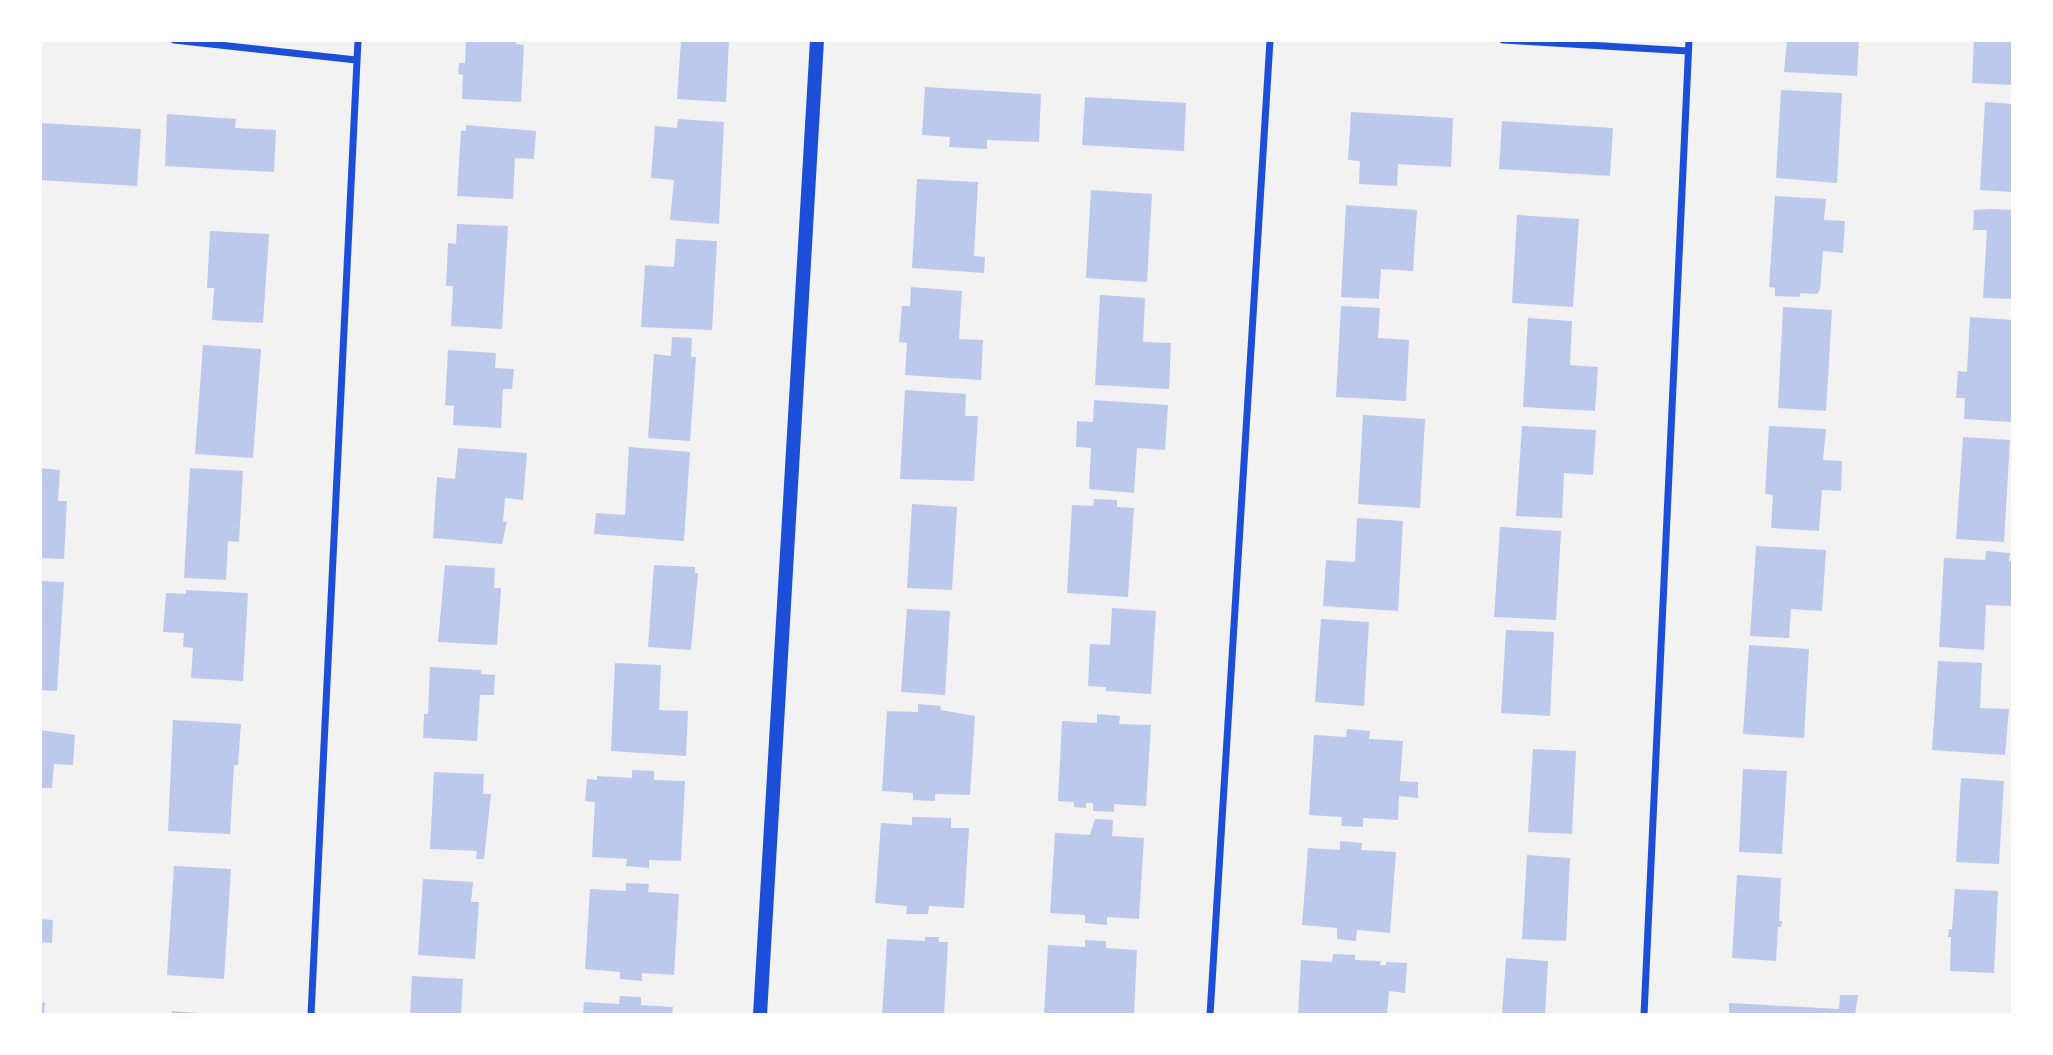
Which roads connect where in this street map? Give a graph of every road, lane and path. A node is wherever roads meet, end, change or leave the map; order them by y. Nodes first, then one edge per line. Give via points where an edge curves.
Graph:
1 (174, 40) edge
2 (358, 40) edge
3 (817, 40) edge
4 (1270, 40) edge
5 (1503, 40) edge
6 (1689, 40) edge
7 (1688, 51) junction
8 (356, 60) junction
9 (311, 1015) edge
10 (760, 1015) edge
11 (1210, 1015) edge
12 (1644, 1015) edge

1 - 8 street
2 - 8 street
3 - 10 main road
4 - 11 street
5 - 7 street
6 - 7 street
7 - 12 street
8 - 9 street

